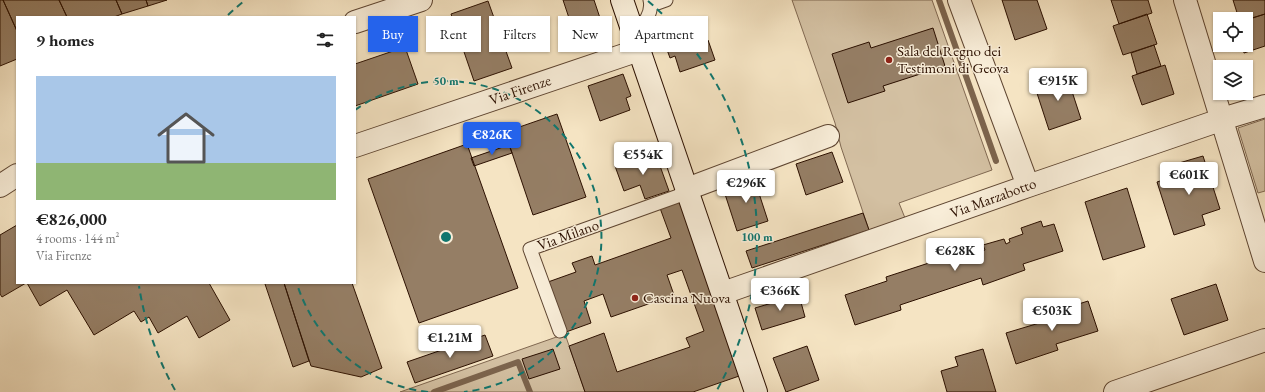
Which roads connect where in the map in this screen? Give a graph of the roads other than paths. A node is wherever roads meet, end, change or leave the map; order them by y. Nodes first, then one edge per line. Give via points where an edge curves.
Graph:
1 (421, 0) edge
2 (622, 0) edge
3 (666, 0) edge
4 (959, 0) edge
5 (1185, 0) edge
6 (651, 3) edge
7 (627, 16) edge
8 (648, 16) edge
9 (356, 22) edge
10 (620, 47) edge
11 (640, 52) edge
12 (1265, 106) edge
13 (1222, 120) junction
14 (828, 136) dead end
15 (356, 146) edge
16 (16, 176) edge
17 (0, 186) edge
18 (1028, 186) junction
19 (687, 189) junction
20 (1265, 261) edge
21 (723, 293) junction
22 (560, 331) dead end
23 (1265, 340) edge
24 (756, 392) edge
25 (1115, 392) edge

1 - 9 street
2 - 7 street
3 - 6 lane
4 - 18 street
5 - 13 street
6 - 8 lane
10 - 15 street, Via Firenze
11 - 19 street
12 - 13 street, Via Marzabotto
13 - 18 street, Via Marzabotto
13 - 20 street
14 - 19 street
16 - 17 street
18 - 21 street, Via Marzabotto
19 - 21 street
19 - 22 lane, Via Milano via 678,196 530,249
21 - 24 street
23 - 25 street

